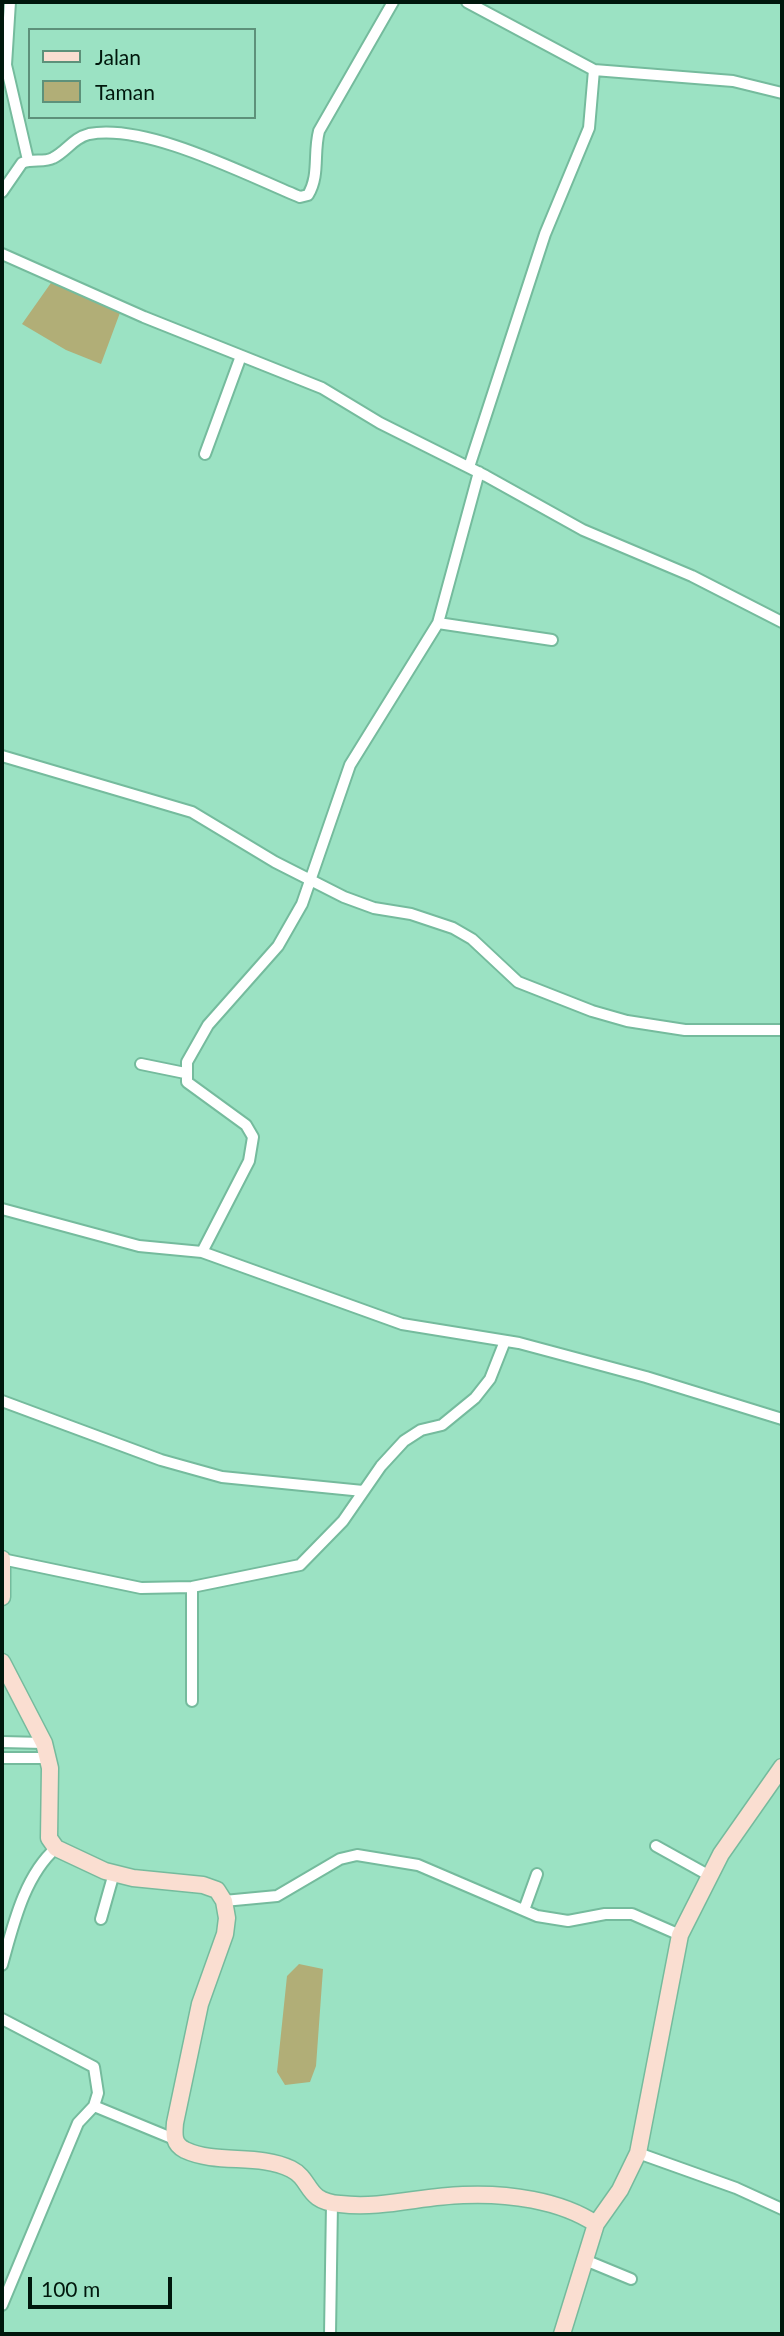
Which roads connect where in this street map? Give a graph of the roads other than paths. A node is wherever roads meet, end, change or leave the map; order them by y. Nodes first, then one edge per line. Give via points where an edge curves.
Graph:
1 (10, 2) edge
2 (393, 2) edge
3 (467, 2) edge
4 (594, 70) junction
5 (782, 93) edge
6 (28, 160) junction
7 (2, 192) edge
8 (2, 254) edge
9 (241, 356) junction
10 (205, 454) dead end
11 (474, 470) junction
12 (782, 622) edge
13 (439, 623) junction
14 (552, 639) dead end
15 (2, 756) edge
16 (311, 878) junction
17 (782, 1030) edge
18 (141, 1064) dead end
19 (185, 1073) junction
20 (2, 1209) edge
21 (202, 1252) junction
22 (505, 1341) junction
23 (2, 1402) edge
24 (782, 1419) edge
25 (363, 1491) junction
26 (2, 1559) edge
27 (192, 1587) junction
28 (2, 1597) edge
29 (2, 1662) edge
30 (192, 1701) dead end
31 (2, 1742) edge
32 (46, 1751) junction
33 (2, 1758) edge
34 (782, 1767) edge
35 (656, 1846) dead end
36 (55, 1848) junction
37 (114, 1873) junction
38 (537, 1874) dead end
39 (710, 1876) junction
40 (224, 1901) junction
41 (524, 1910) junction
42 (101, 1919) dead end
43 (680, 1935) junction
44 (2, 1965) edge
45 (2, 2019) edge
46 (94, 2106) junction
47 (174, 2139) junction
48 (638, 2153) junction
49 (332, 2203) junction
50 (782, 2209) edge
51 (597, 2224) junction
52 (585, 2260) junction
53 (631, 2279) dead end
54 (2, 2305) edge
55 (330, 2334) edge
56 (562, 2334) edge

1 - 6 street via 5,65
2 - 6 street via 319,131 314,149 317,173 308,195 300,197 190,151 104,133 75,140 52,158
3 - 4 street
4 - 5 street via 733,81
4 - 11 street via 589,128 545,234
6 - 7 street
8 - 9 street
9 - 10 street
9 - 11 street via 322,388
11 - 12 street via 583,530 692,576
11 - 13 street
13 - 14 street
13 - 16 street via 359,747
15 - 16 street via 191,812
16 - 17 street via 374,908 453,928 472,939 518,982 592,1011 685,1030
16 - 19 street via 278,946 208,1026
18 - 19 street
19 - 21 street via 187,1082 246,1125 254,1137 249,1161
20 - 21 street via 139,1246
21 - 22 street via 402,1324
22 - 24 street via 646,1377
22 - 25 street via 490,1379 475,1398 442,1424 404,1441
23 - 25 street via 161,1460 222,1477
25 - 27 street via 343,1521 300,1565
26 - 27 street via 141,1588
26 - 28 street
27 - 30 street
29 - 32 street
31 - 32 street
32 - 33 street
32 - 36 street via 49,1838
34 - 39 street
35 - 39 street
36 - 37 street
36 - 44 street via 34,1875
37 - 40 street via 203,1885 217,1890
37 - 42 street
38 - 41 street
39 - 43 street
40 - 41 street via 277,1896 340,1859 358,1855 418,1865
40 - 47 street via 225,1934 200,2004
41 - 43 street via 556,1921 632,1914
43 - 48 street
45 - 46 street via 90,2063 98,2079
46 - 47 street
46 - 54 street via 78,2123
47 - 49 street via 187,2151 281,2165 293,2170 317,2198
48 - 50 street
48 - 51 street
49 - 51 street via 483,2195 564,2207
49 - 55 street
51 - 52 street
52 - 53 street
52 - 56 street

